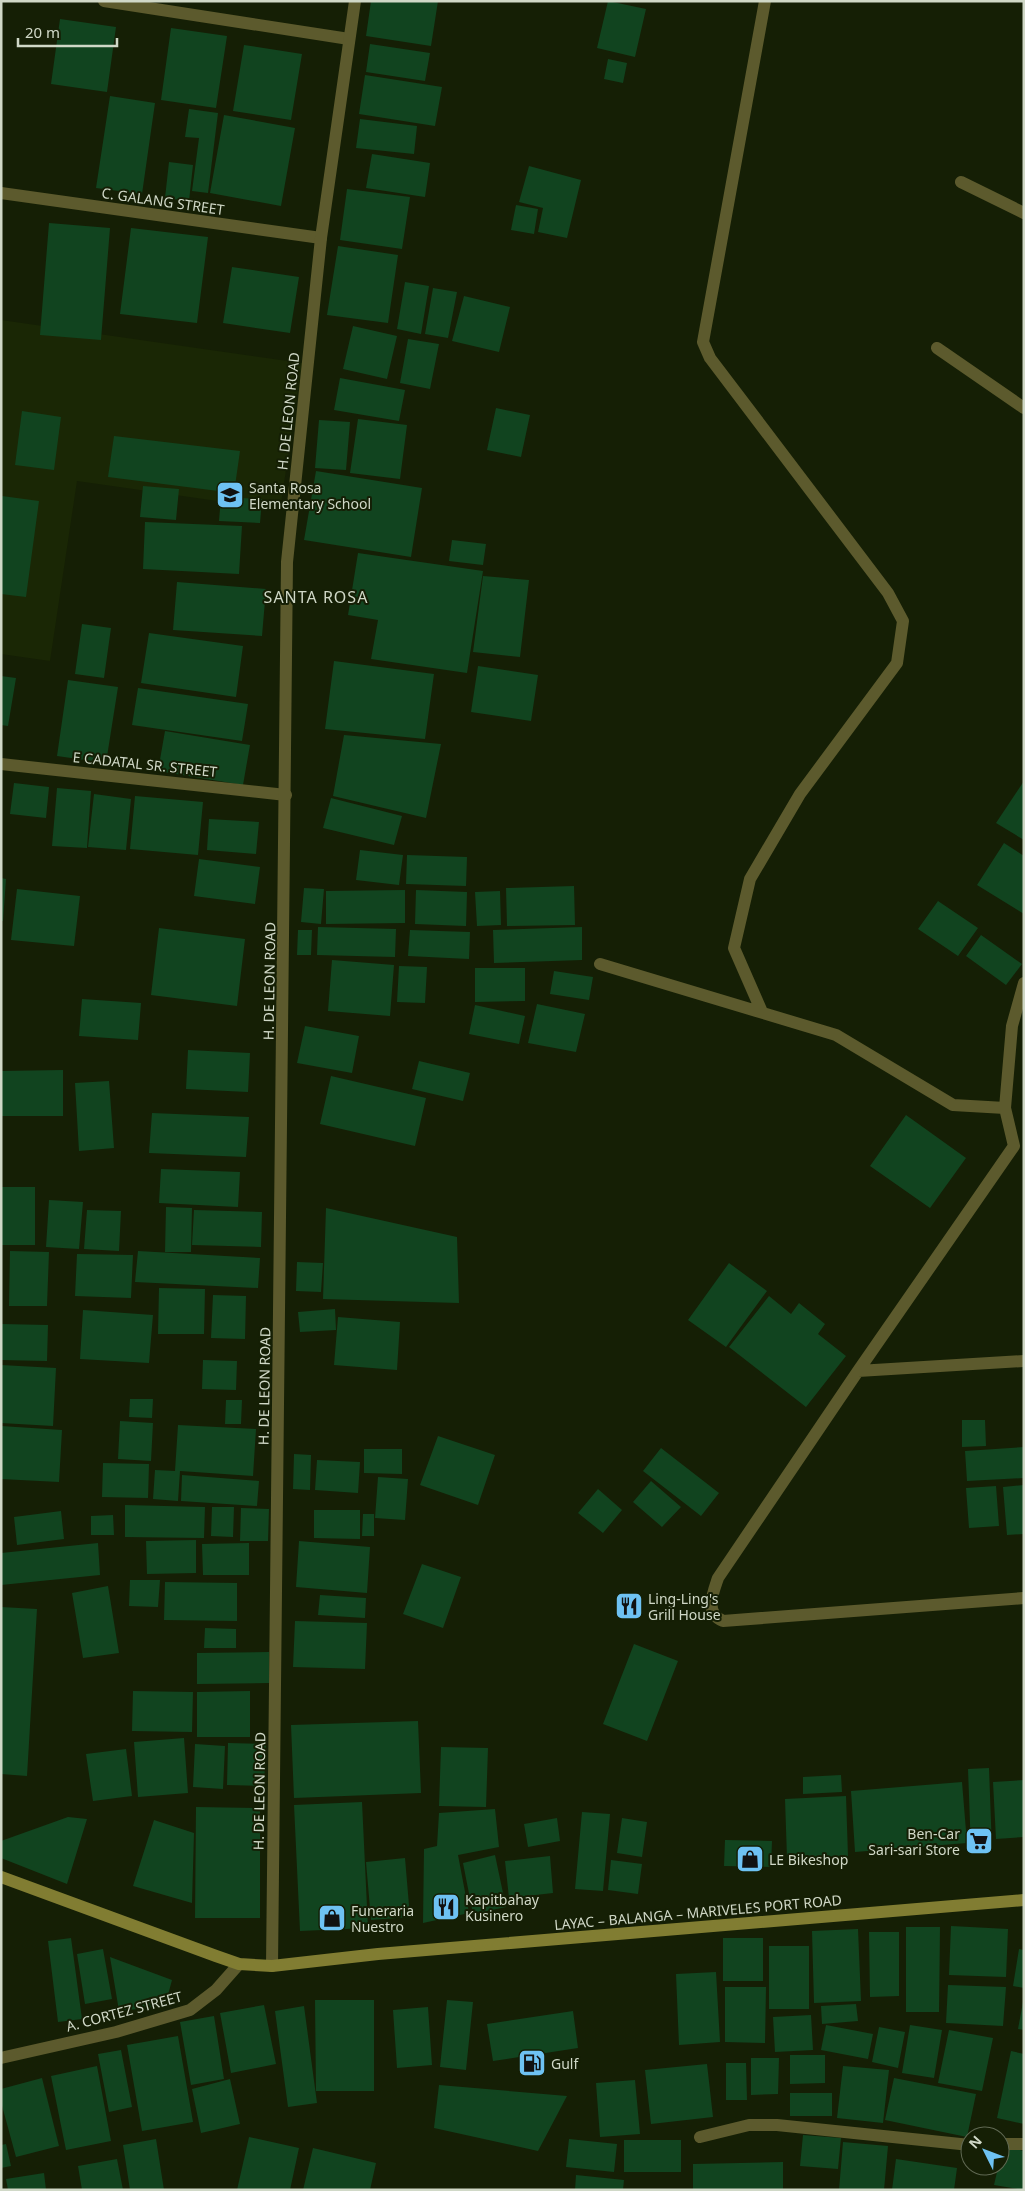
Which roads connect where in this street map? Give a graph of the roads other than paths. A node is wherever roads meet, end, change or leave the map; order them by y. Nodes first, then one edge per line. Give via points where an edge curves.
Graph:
1 (104, 1) edge
2 (354, 1) edge
3 (765, 1) edge
4 (349, 39) junction
5 (961, 182) dead end
6 (1, 194) edge
7 (1024, 213) edge
8 (321, 238) junction
9 (938, 348) dead end
10 (1024, 408) edge
11 (1, 764) edge
12 (286, 795) junction
13 (600, 964) dead end
14 (1024, 983) edge
15 (762, 1012) junction
16 (1005, 1108) junction
17 (1019, 1146) edge
18 (1024, 1361) edge
19 (858, 1371) junction
20 (1024, 1598) edge
21 (1, 1877) edge
22 (1024, 1900) edge
23 (239, 1964) junction
24 (272, 1966) junction
25 (1, 2058) edge
26 (700, 2137) dead end
27 (960, 2144) edge
28 (1010, 2144) edge
29 (1024, 2144) edge

1 - 4 street
2 - 4 street, H. DE LEON ROAD
3 - 15 street via 703,342 710,358 888,593 903,621 897,663 800,794 750,879 734,948
4 - 8 street, H. DE LEON ROAD
5 - 7 street
6 - 8 street, C. GALANG STREET
8 - 12 street, H. DE LEON ROAD via 287,562
9 - 10 street
11 - 12 street, E CADATAL SR. STREET
12 - 24 street, H. DE LEON ROAD
13 - 15 street
14 - 16 street via 1012,1026
15 - 16 street via 836,1035 953,1104
16 - 17 street
17 - 19 street
18 - 19 street
19 - 20 street via 718,1578 711,1598 716,1618 723,1621
21 - 23 main road, LAYAC – BALANGA – MARIVELES PORT ROAD
22 - 24 main road, LAYAC – BALANGA – MARIVELES PORT ROAD via 378,1954
23 - 24 main road, LAYAC – BALANGA – MARIVELES PORT ROAD
23 - 25 street, A. CORTEZ STREET via 216,1990 190,2010 116,2032
26 - 27 street via 749,2125 777,2125
28 - 29 street

